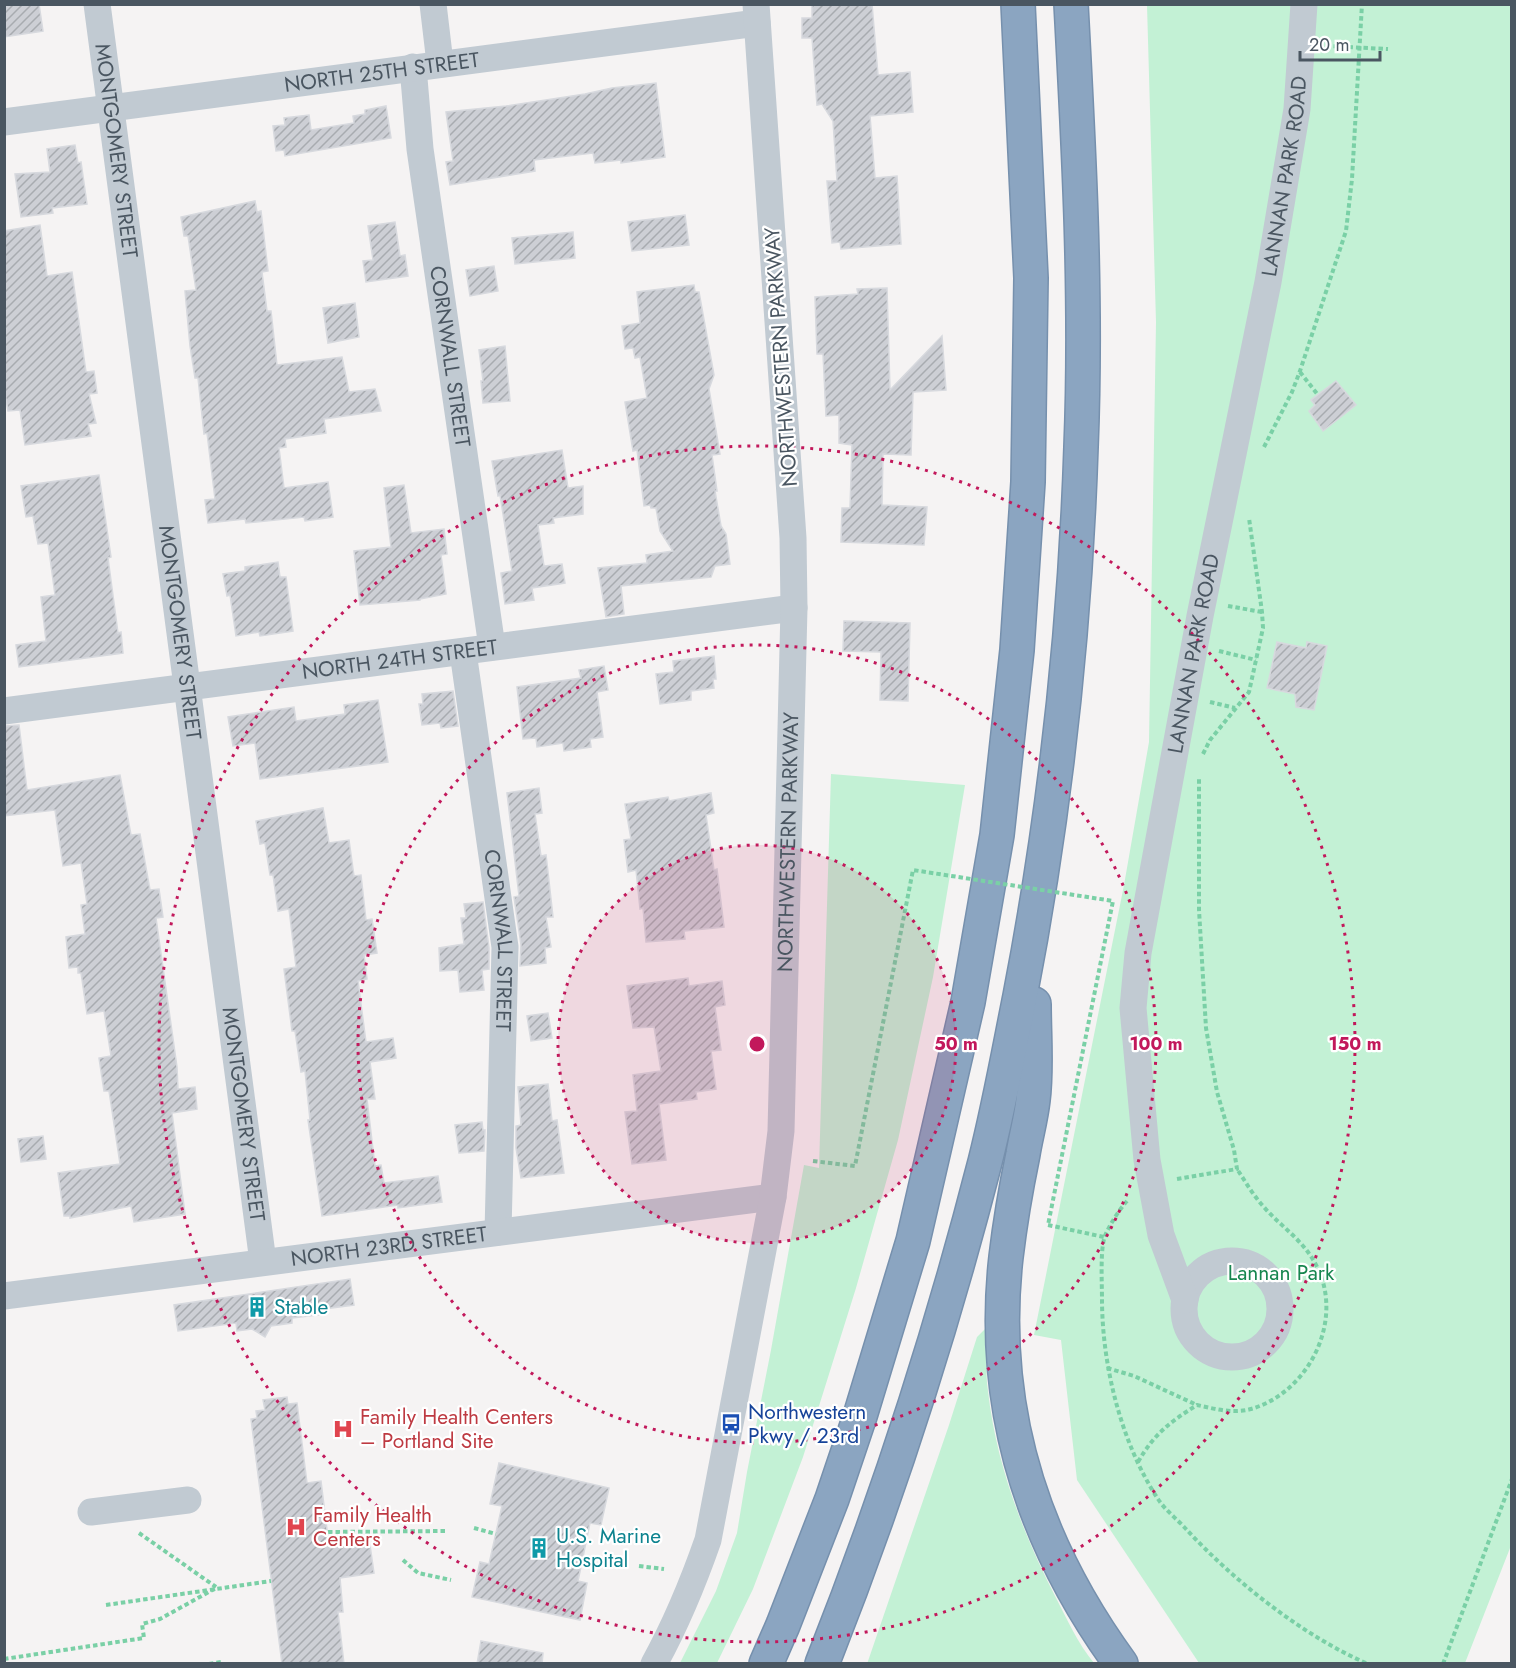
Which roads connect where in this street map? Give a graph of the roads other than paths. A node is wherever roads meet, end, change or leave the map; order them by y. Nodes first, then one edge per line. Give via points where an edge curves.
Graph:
1 (97, 4) edge
2 (433, 4) edge
3 (1018, 4) edge
4 (1071, 4) edge
5 (1304, 4) edge
6 (757, 14) edge
7 (440, 63) junction
8 (413, 67) junction
9 (111, 108) junction
10 (4, 122) edge
11 (794, 608) junction
12 (492, 647) junction
13 (464, 652) junction
14 (187, 687) junction
15 (4, 711) edge
16 (1034, 924) junction
17 (773, 1197) junction
18 (498, 1232) junction
19 (263, 1262) junction
20 (4, 1296) edge
21 (1185, 1300) dead end
22 (188, 1500) dead end
23 (99, 1511) road end
24 (654, 1664) edge
25 (766, 1664) edge
26 (822, 1664) edge
27 (1121, 1664) edge

1 - 9 street, MONTGOMERY STREET
2 - 7 street
3 - 25 highway via 1031,278 1028,482 1017,650 997,835 968,1002 913,1242 832,1499
4 - 16 highway via 1082,225 1082,446 1066,687
5 - 21 street, LANNAN PARK ROAD via 1297,110 1268,282 1194,645 1138,953 1133,1008 1147,1160 1161,1235
6 - 7 street, NORTH 25TH STREET
6 - 11 street, NORTHWESTERN PARKWAY via 793,538
7 - 8 street, NORTH 25TH STREET
8 - 9 street, NORTH 25TH STREET
8 - 12 street, CORNWALL STREET via 420,149
9 - 10 street, NORTH 25TH STREET
9 - 14 street, MONTGOMERY STREET
11 - 12 street, NORTH 24TH STREET
11 - 17 street, NORTHWESTERN PARKWAY via 781,1131
12 - 13 street, NORTH 24TH STREET
13 - 14 street, NORTH 24TH STREET
13 - 18 street, CORNWALL STREET via 505,947
14 - 15 street, NORTH 24TH STREET
14 - 19 street, MONTGOMERY STREET
16 - 26 highway via 985,1160 933,1346
16 - 27 highway via 1033,1100 1015,1194 1003,1298 1008,1396 1020,1462 1043,1528 1076,1595
17 - 18 street, NORTH 23RD STREET
17 - 24 street, NORTHWESTERN PARKWAY via 708,1540 693,1586
18 - 19 street, NORTH 23RD STREET
19 - 20 street, NORTH 23RD STREET
22 - 23 street

